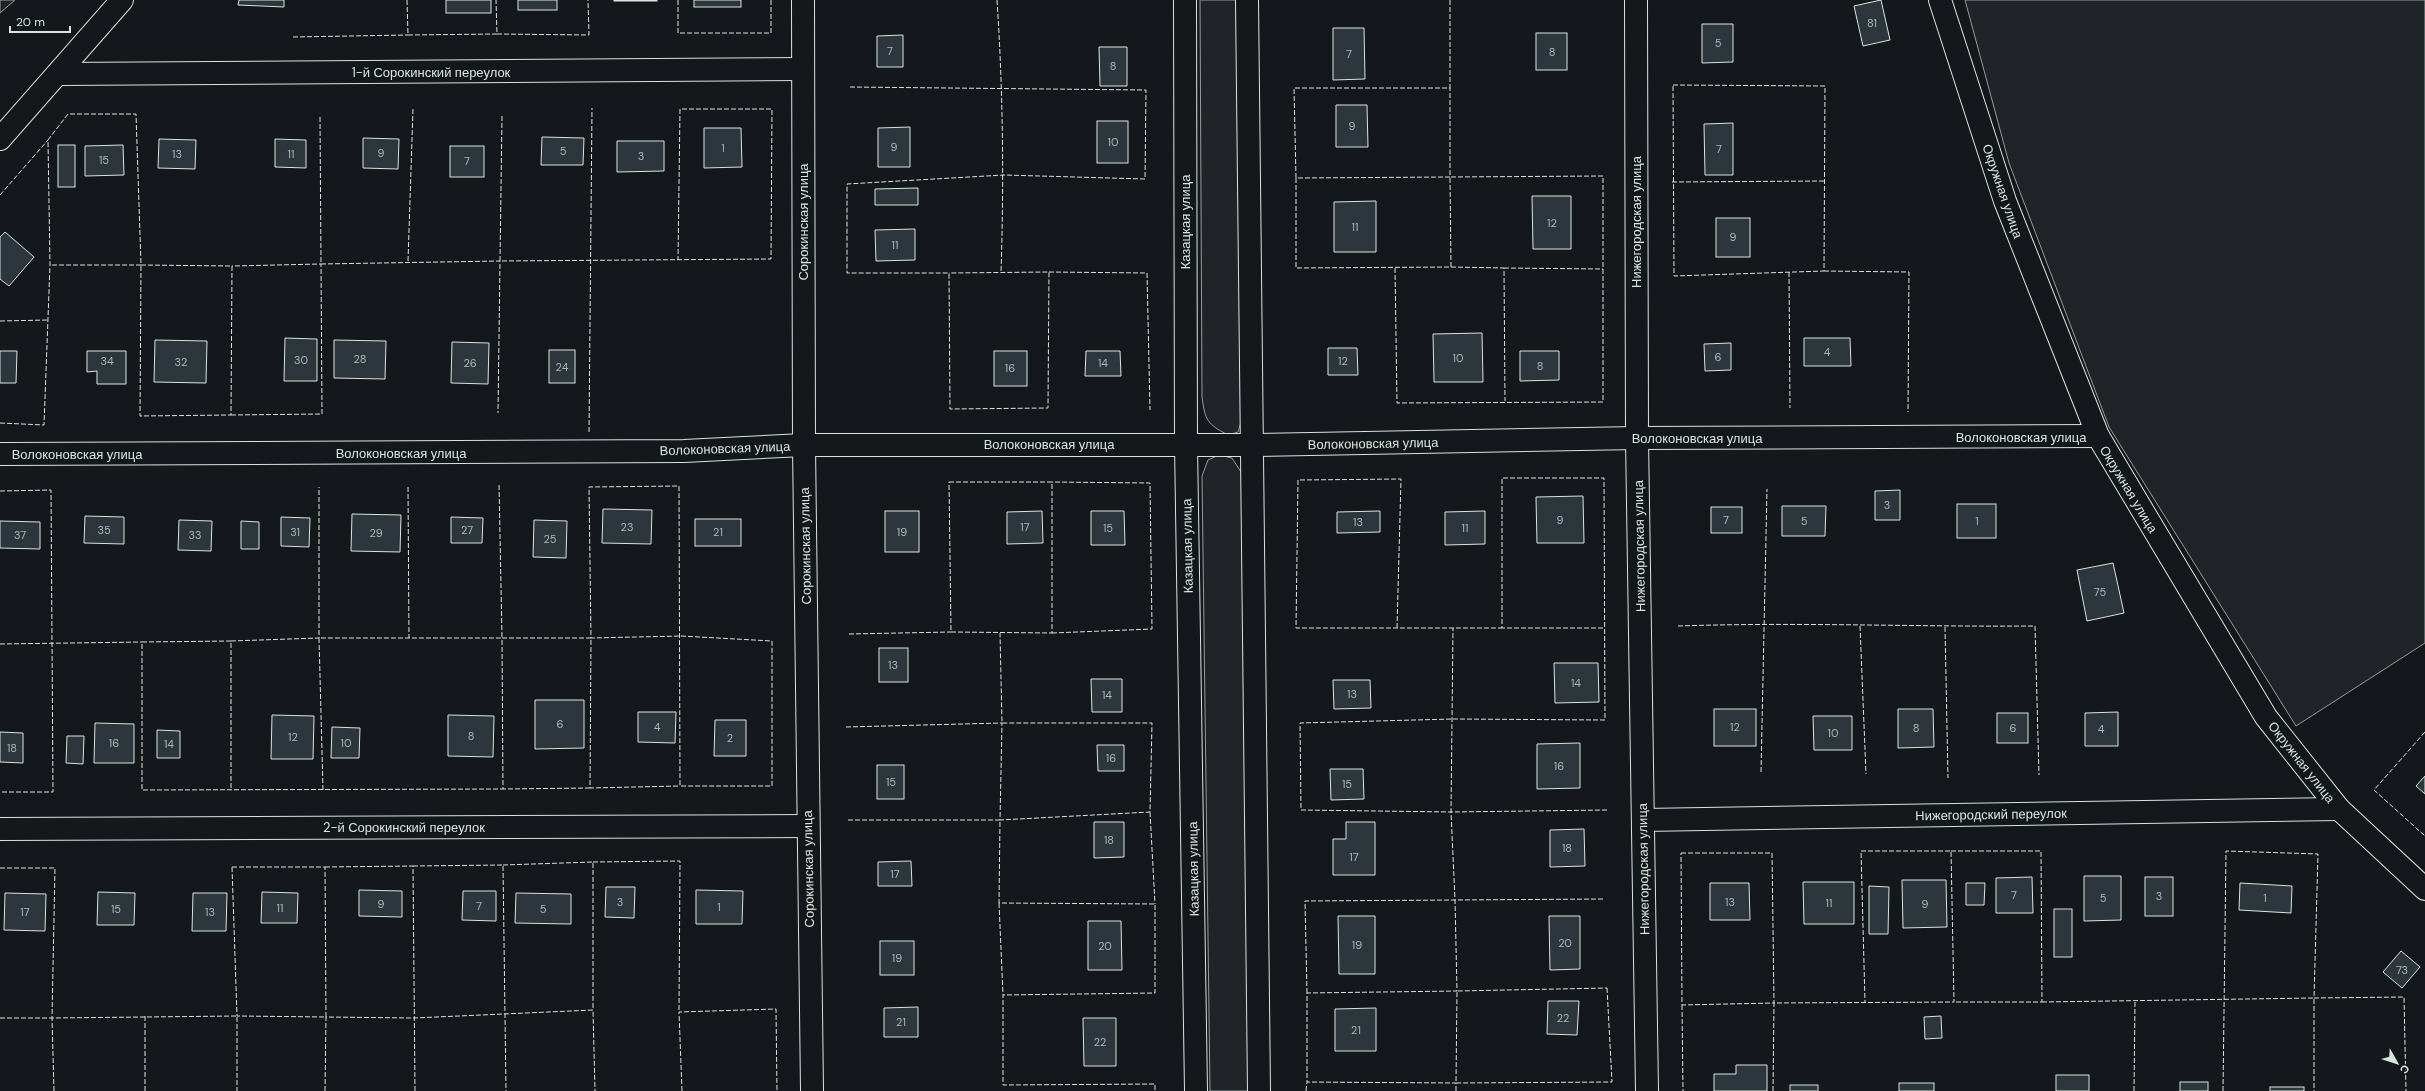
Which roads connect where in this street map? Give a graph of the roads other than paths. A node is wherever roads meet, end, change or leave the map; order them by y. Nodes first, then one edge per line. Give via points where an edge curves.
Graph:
1 (122, 0) edge
2 (803, 0) edge
3 (1185, 0) edge
4 (1248, 0) edge
5 (1636, 0) edge
6 (1940, 0) edge
7 (803, 69) junction
8 (59, 74) junction
9 (0, 139) edge
10 (2098, 436) junction
11 (1637, 438) junction
12 (1186, 444) junction
13 (804, 445) junction
14 (1253, 445) junction
15 (0, 454) edge
16 (2339, 809) junction
17 (1642, 820) junction
18 (808, 826) junction
19 (0, 829) edge
20 (2425, 889) edge
21 (812, 1091) edge
22 (1196, 1091) edge
23 (1259, 1091) edge
24 (1647, 1091) edge

1 - 8 street
2 - 7 street, Сорокинская улица
3 - 12 street, Казацкая улица
4 - 14 street
5 - 11 street, Нижегородская улица
6 - 10 street, Окружная улица via 2005,201
7 - 8 street, 1-й Сорокинский переулок
7 - 13 street, Сорокинская улица
8 - 9 street
10 - 11 street, Волоконовская улица
10 - 16 street, Окружная улица via 2266,717
11 - 14 street, Волоконовская улица
11 - 17 street, Нижегородская улица
12 - 13 street, Волоконовская улица
12 - 14 street, Волоконовская улица
12 - 22 street, Казацкая улица
13 - 15 street, Волоконовская улица via 676,451
13 - 18 street, Сорокинская улица
14 - 23 street
16 - 17 street, Нижегородский переулок
16 - 20 street, Окружная улица
17 - 24 street, Нижегородская улица
18 - 19 street, 2-й Сорокинский переулок
18 - 21 street, Сорокинская улица

